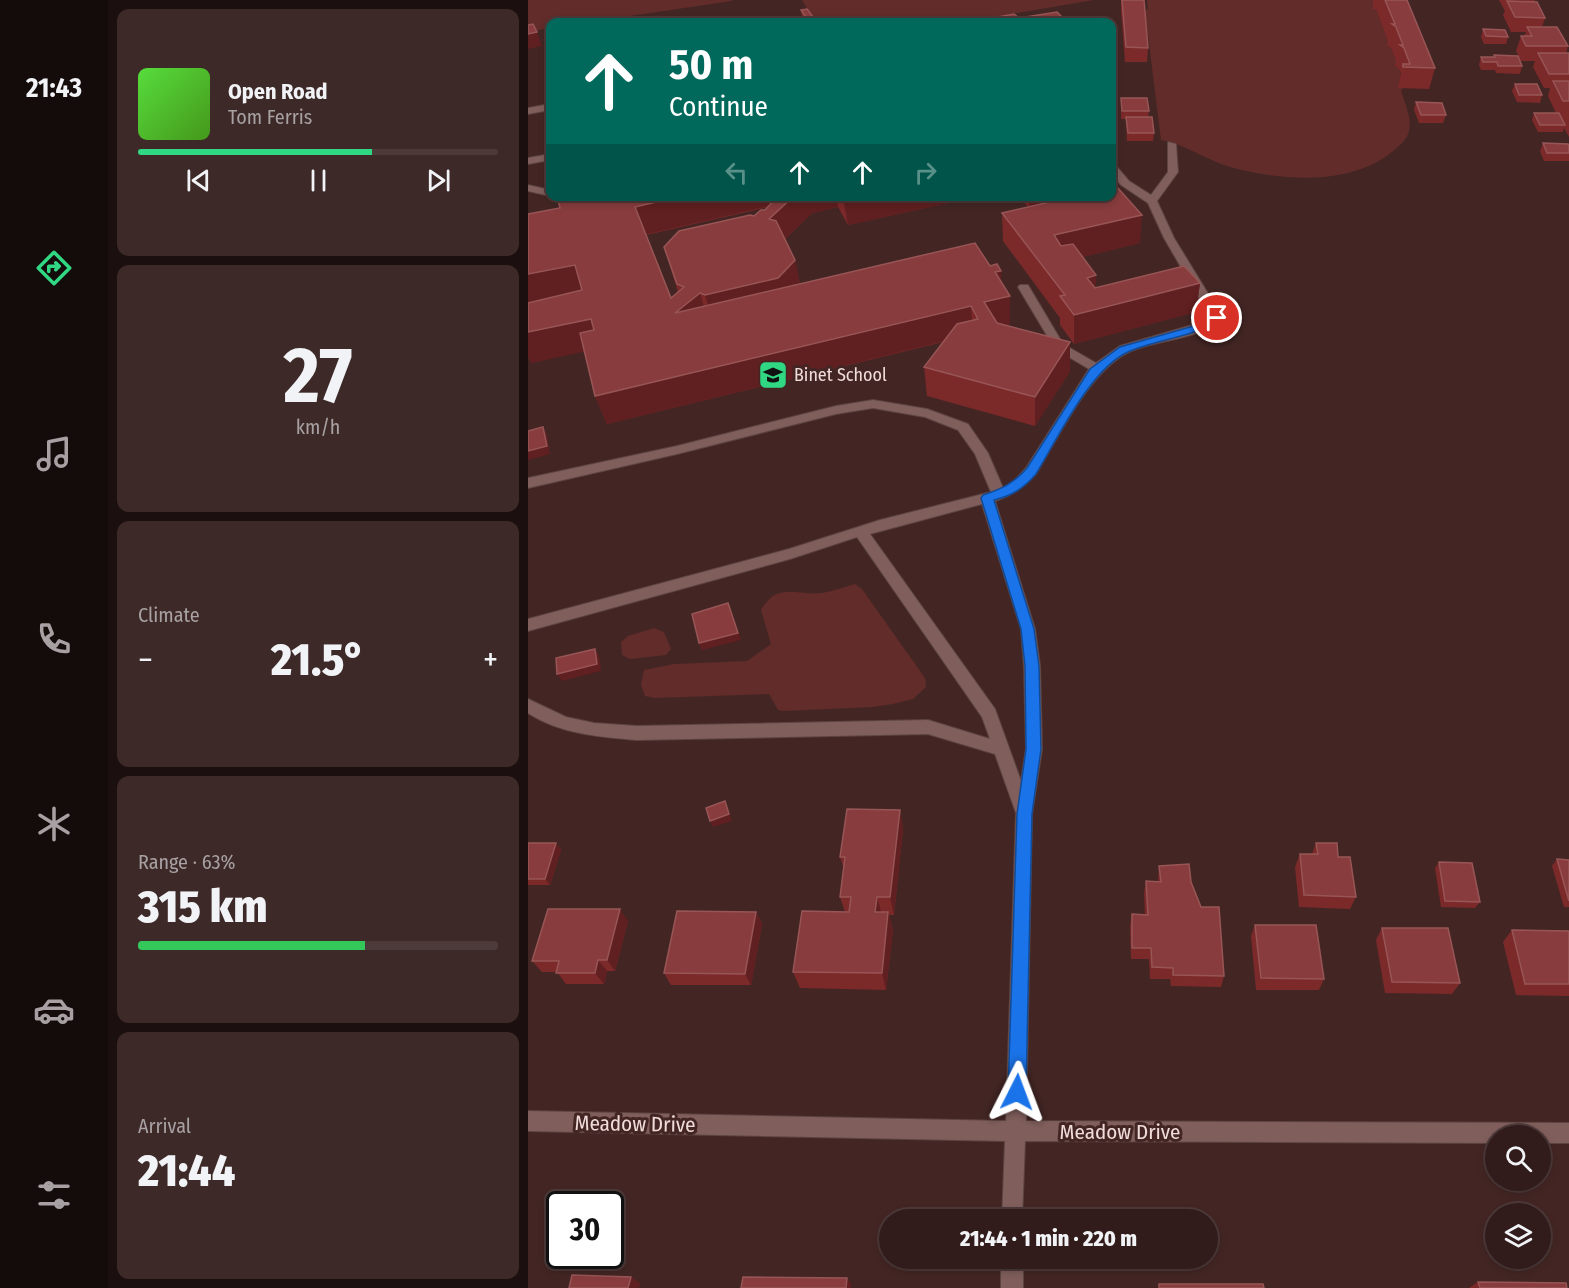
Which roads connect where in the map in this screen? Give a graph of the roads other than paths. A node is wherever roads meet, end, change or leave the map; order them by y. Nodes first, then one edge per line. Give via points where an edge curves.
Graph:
1 (546, 108) edge
2 (528, 111) edge
3 (1171, 144) dead end
4 (546, 158) edge
5 (528, 161) edge
6 (1116, 173) edge
7 (528, 188) edge
8 (546, 192) edge
9 (1152, 201) junction
10 (1024, 286) dead end
11 (1097, 369) junction
12 (528, 483) edge
13 (993, 496) junction
14 (861, 532) junction
15 (528, 625) edge
16 (528, 705) edge
17 (1002, 749) junction
18 (1024, 814) junction
19 (528, 1121) edge
20 (1015, 1131) junction
21 (1569, 1133) edge
22 (1012, 1209) edge
23 (1012, 1269) edge
24 (1012, 1288) edge

1 - 2 street
3 - 9 street via 1173,172
4 - 5 street
6 - 9 street
7 - 8 street
9 - 11 street via 1169,238 1217,318 1124,350
10 - 11 street via 1059,346
11 - 13 street via 1031,471 1020,483
12 - 13 street via 873,404 927,413 963,427 981,453
13 - 14 street
13 - 18 street via 1028,629 1032,666 1034,749
14 - 15 street
14 - 17 street via 989,714
16 - 17 street via 565,723 602,731 928,727
17 - 18 street
18 - 20 street
19 - 20 street, Meadow Drive
20 - 21 street, Meadow Drive
20 - 22 street
23 - 24 street

